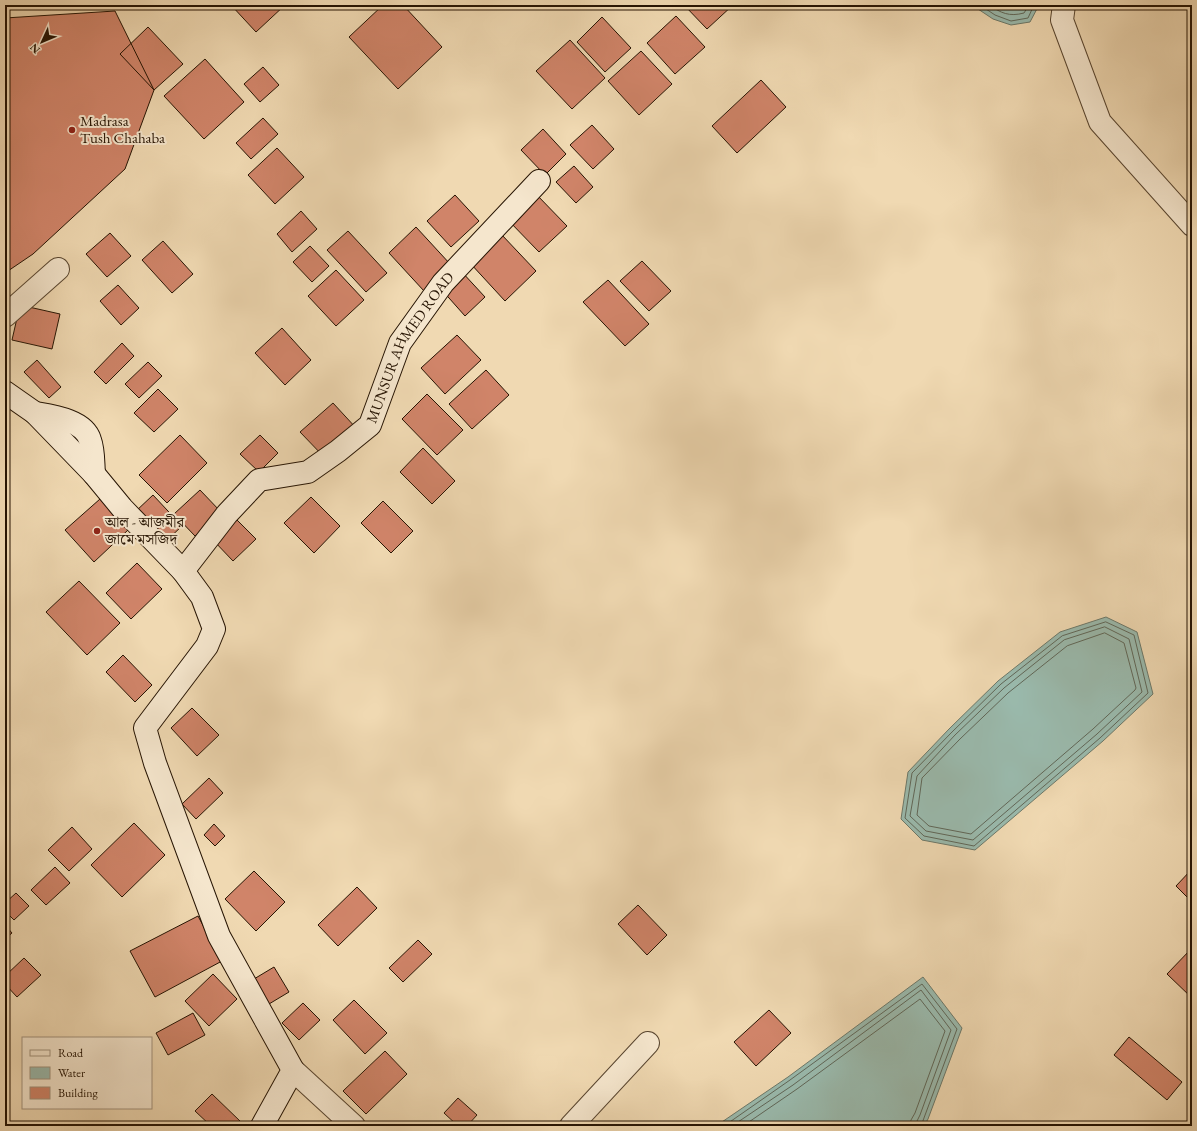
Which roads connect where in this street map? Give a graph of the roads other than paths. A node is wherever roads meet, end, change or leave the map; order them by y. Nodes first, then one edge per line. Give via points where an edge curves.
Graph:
1 (1064, 5) edge
2 (540, 181) dead end
3 (1192, 225) edge
4 (58, 269) dead end
5 (5, 316) edge
6 (5, 392) edge
7 (183, 571) junction
8 (648, 1043) dead end
9 (293, 1070) junction
10 (262, 1126) edge
11 (354, 1126) edge
12 (571, 1126) edge

1 - 3 street via 1062,20 1100,122
2 - 7 street, MUNSUR AHMED ROAD via 443,283 400,343 370,425 308,472 259,480 226,514
4 - 5 street
6 - 7 street via 35,413
7 - 9 street via 202,597 214,629 207,646 145,728 155,763 219,936
8 - 12 street
9 - 10 street
9 - 11 street

